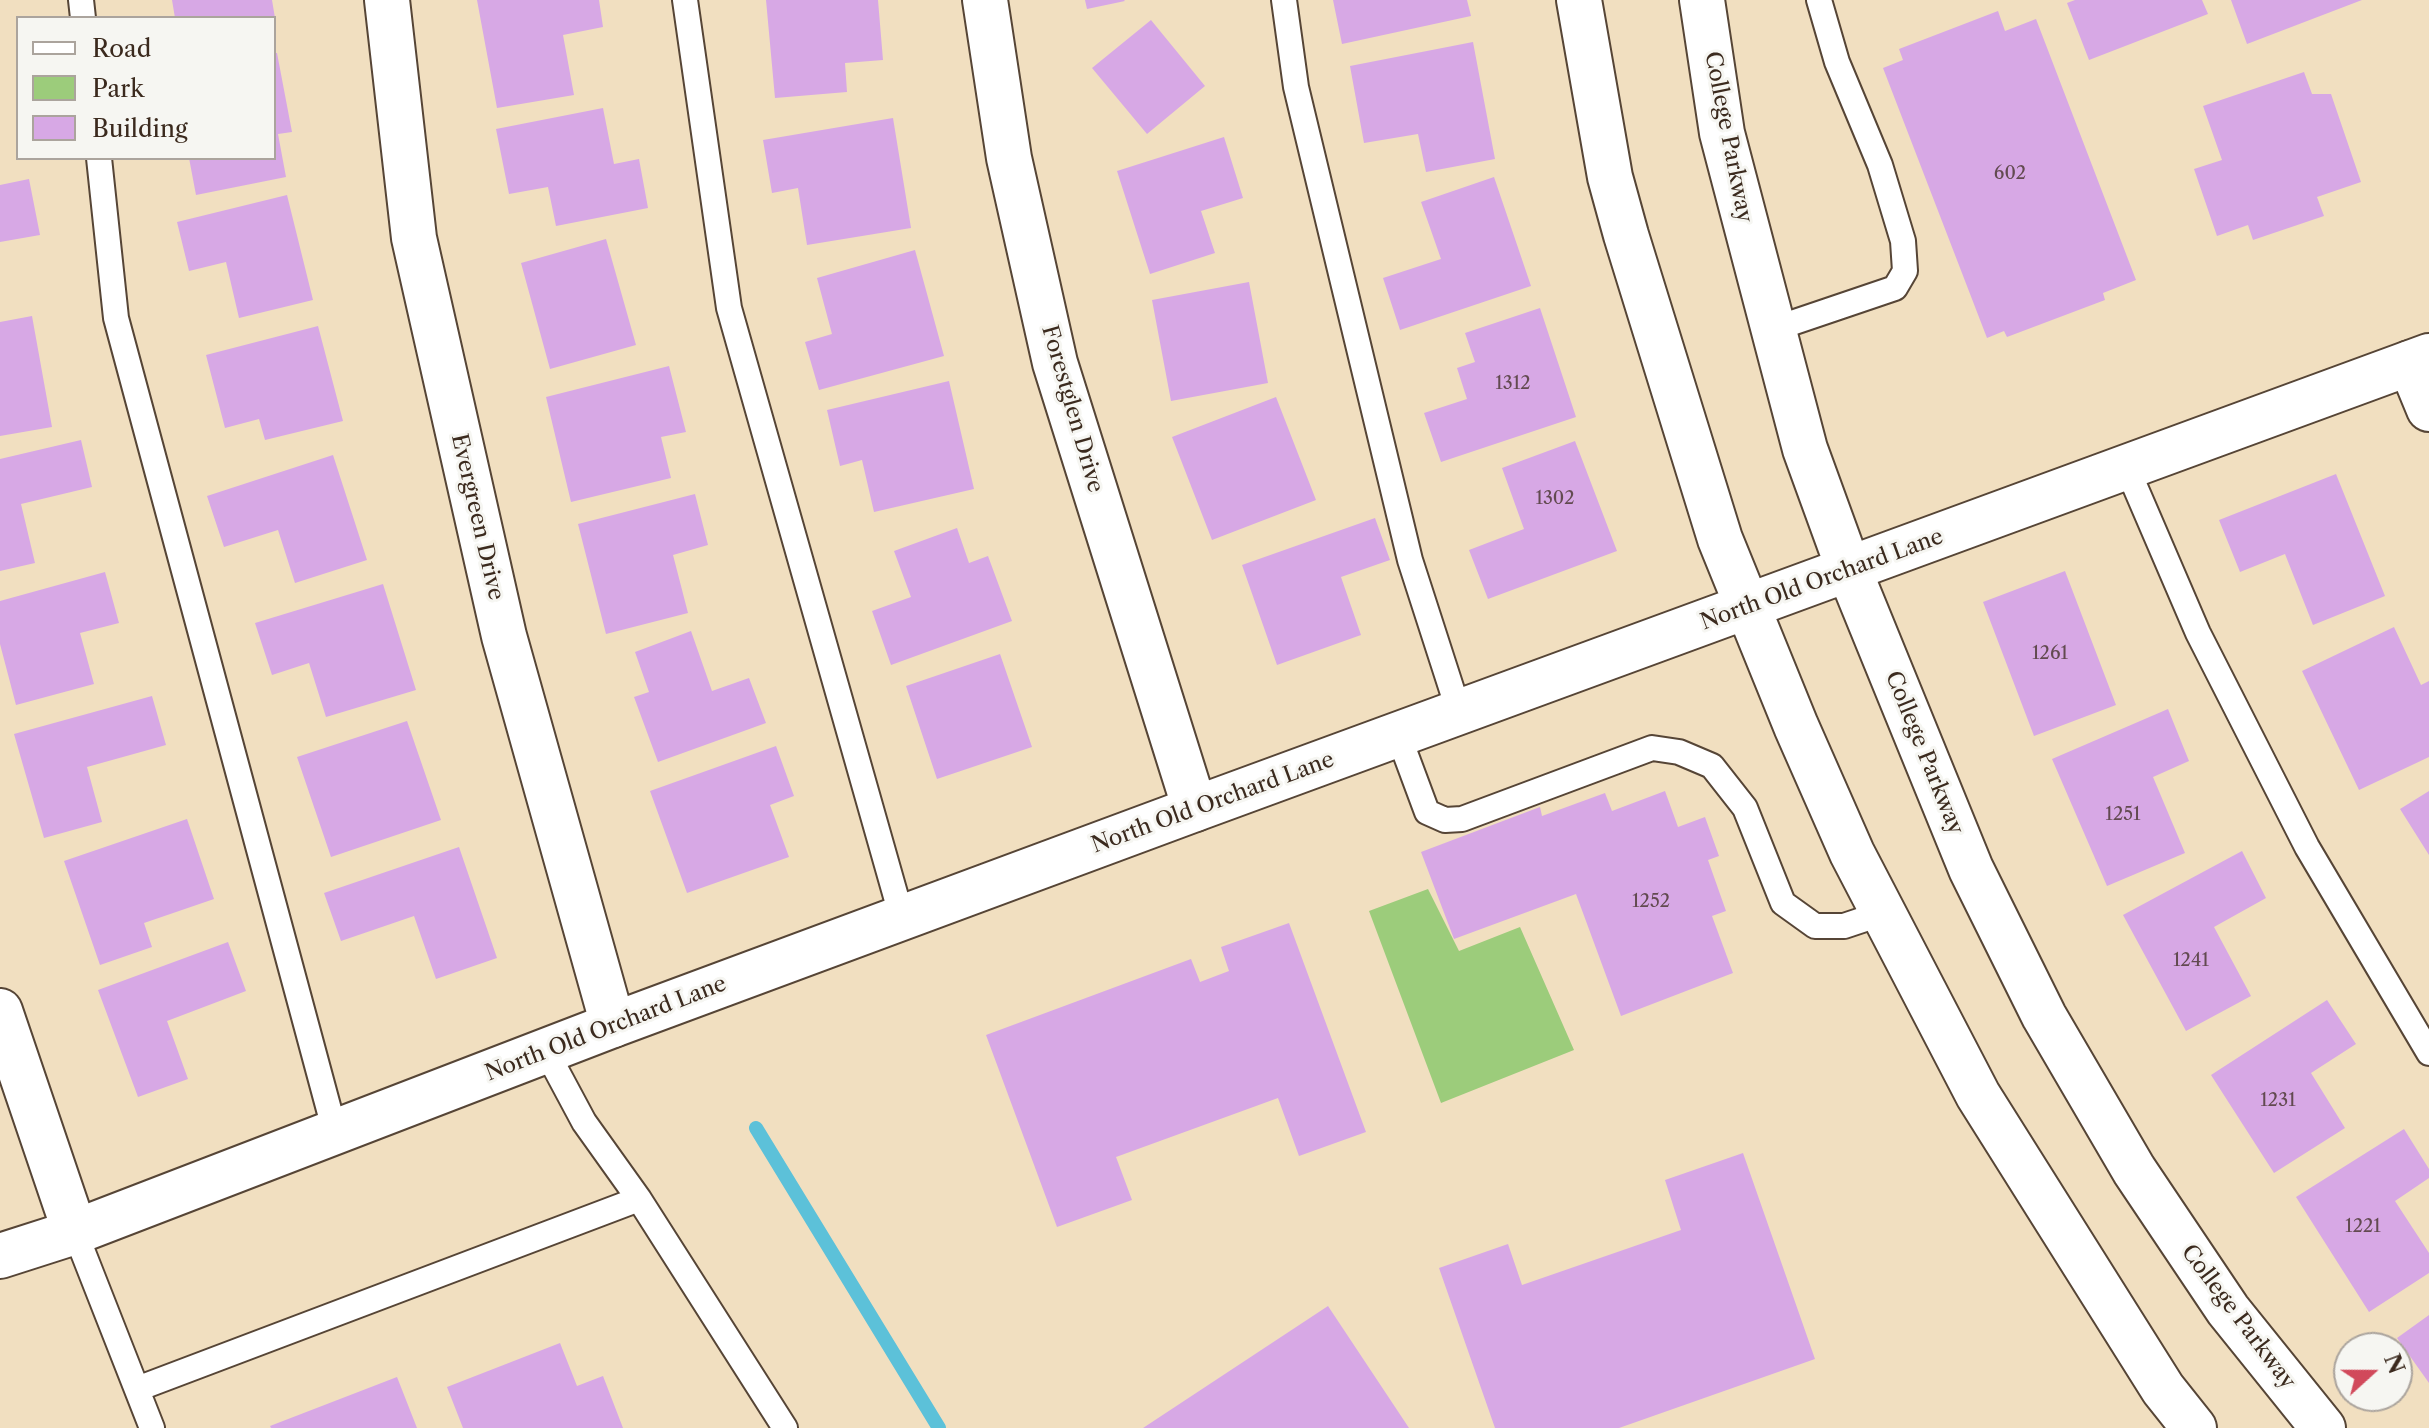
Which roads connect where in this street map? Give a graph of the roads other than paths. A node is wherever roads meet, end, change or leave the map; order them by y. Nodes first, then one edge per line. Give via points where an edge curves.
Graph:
1 (387, 0) edge
2 (685, 0) edge
3 (985, 0) edge
4 (1284, 0) edge
5 (1579, 0) edge
6 (1702, 0) edge
7 (1819, 0) edge
8 (99, 160) edge
9 (1774, 329) junction
10 (2419, 359) edge
11 (2429, 409) edge
12 (2127, 468) junction
13 (1849, 570) junction
14 (1748, 607) junction
15 (1459, 712) junction
16 (1398, 734) junction
17 (1195, 809) junction
18 (1883, 913) junction
19 (902, 918) junction
20 (0, 1011) edge
21 (613, 1025) junction
22 (546, 1051) junction
23 (2429, 1053) edge
24 (335, 1132) junction
25 (639, 1199) junction
26 (75, 1232) junction
27 (0, 1256) edge
28 (137, 1389) junction
29 (152, 1428) edge
30 (785, 1428) edge
31 (2194, 1428) edge
32 (2323, 1428) edge

1 - 21 street, Evergreen Drive via 414,238 504,636
2 - 19 lane via 729,308
3 - 17 street, Forestglen Drive via 1009,158 1055,363
4 - 15 lane via 1296,87 1410,560
5 - 14 street via 1610,177 1716,525
6 - 9 street, College Parkway via 1722,133
7 - 9 lane via 1837,62 1880,165 1903,241 1905,271 1895,288
8 - 24 lane via 116,318
9 - 13 street, College Parkway via 1805,449
10 - 11 street
10 - 12 street, North Old Orchard Lane
12 - 13 street, North Old Orchard Lane
12 - 23 lane via 2198,633 2307,847
13 - 14 street, North Old Orchard Lane
13 - 32 street, College Parkway via 1971,869 2044,1016 2134,1170 2220,1297
14 - 15 street, North Old Orchard Lane
14 - 18 street via 1796,726
15 - 16 street, North Old Orchard Lane
16 - 17 street, North Old Orchard Lane
16 - 18 lane via 1427,812 1445,820 1462,819 1652,748 1679,752 1712,766 1745,808 1783,903 1815,926 1844,926
17 - 19 street, North Old Orchard Lane
18 - 31 street via 1978,1095 2163,1389
19 - 21 street, North Old Orchard Lane
20 - 26 street
21 - 22 street, North Old Orchard Lane
22 - 24 street, North Old Orchard Lane
22 - 25 lane via 584,1122
24 - 26 street, North Old Orchard Lane
25 - 28 lane
25 - 30 lane
26 - 27 street, North Old Orchard Lane
26 - 28 lane
28 - 29 lane

